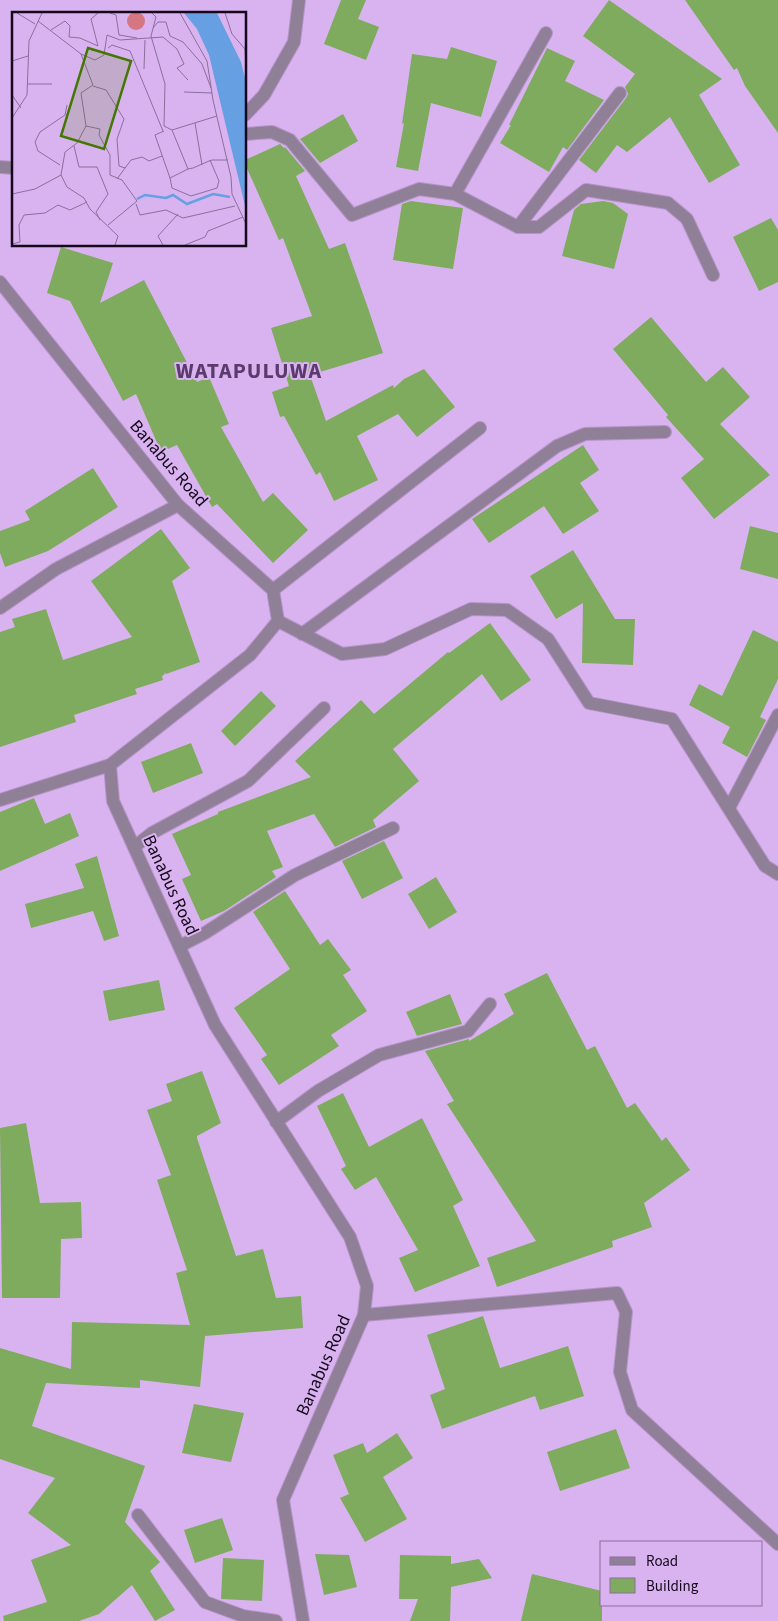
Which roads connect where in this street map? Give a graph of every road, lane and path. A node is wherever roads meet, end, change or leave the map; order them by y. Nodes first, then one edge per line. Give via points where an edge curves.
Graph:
1 (299, 0) edge
2 (546, 33) dead end
3 (620, 92) dead end
4 (246, 114) edge
5 (246, 134) edge
6 (456, 194) junction
7 (518, 228) junction
8 (714, 275) dead end
9 (0, 282) edge
10 (480, 428) dead end
11 (665, 432) dead end
12 (178, 505) junction
13 (273, 590) junction
14 (0, 608) edge
15 (278, 621) junction
16 (302, 634) junction
17 (324, 708) dead end
18 (778, 715) edge
19 (110, 765) junction
20 (0, 800) edge
21 (729, 808) junction
22 (393, 828) dead end
23 (134, 847) junction
24 (778, 874) edge
25 (180, 946) junction
26 (490, 1004) dead end
27 (276, 1122) junction
28 (364, 1315) junction
29 (138, 1515) dead end
30 (778, 1544) edge
31 (276, 1621) edge
32 (303, 1621) edge

1 - 4 street via 294,42 264,95
2 - 6 street
3 - 7 street
5 - 6 street via 272,132 290,140 352,215 419,189
6 - 7 street
7 - 8 street via 539,227 586,190 668,203 687,219
9 - 12 street, Banabus Road
10 - 13 street
11 - 16 street via 585,434 557,446
12 - 13 street, Banabus Road
12 - 14 street via 56,569
13 - 15 street
15 - 16 street
15 - 19 street via 250,654
16 - 21 street via 342,654 377,650 471,609 507,610 548,640 589,703 672,719
17 - 23 street via 248,782 152,833
18 - 21 street
19 - 20 street
19 - 23 street, Banabus Road via 113,801
21 - 24 street via 765,866
22 - 25 street via 295,875
23 - 25 street, Banabus Road
25 - 27 street, Banabus Road via 215,1025
26 - 27 street via 468,1031 379,1055 318,1091
27 - 28 street, Banabus Road via 350,1237 367,1286
28 - 30 street via 617,1293 626,1312 620,1372 632,1410
28 - 32 street, Banabus Road via 283,1500
29 - 31 street via 205,1602 243,1616

